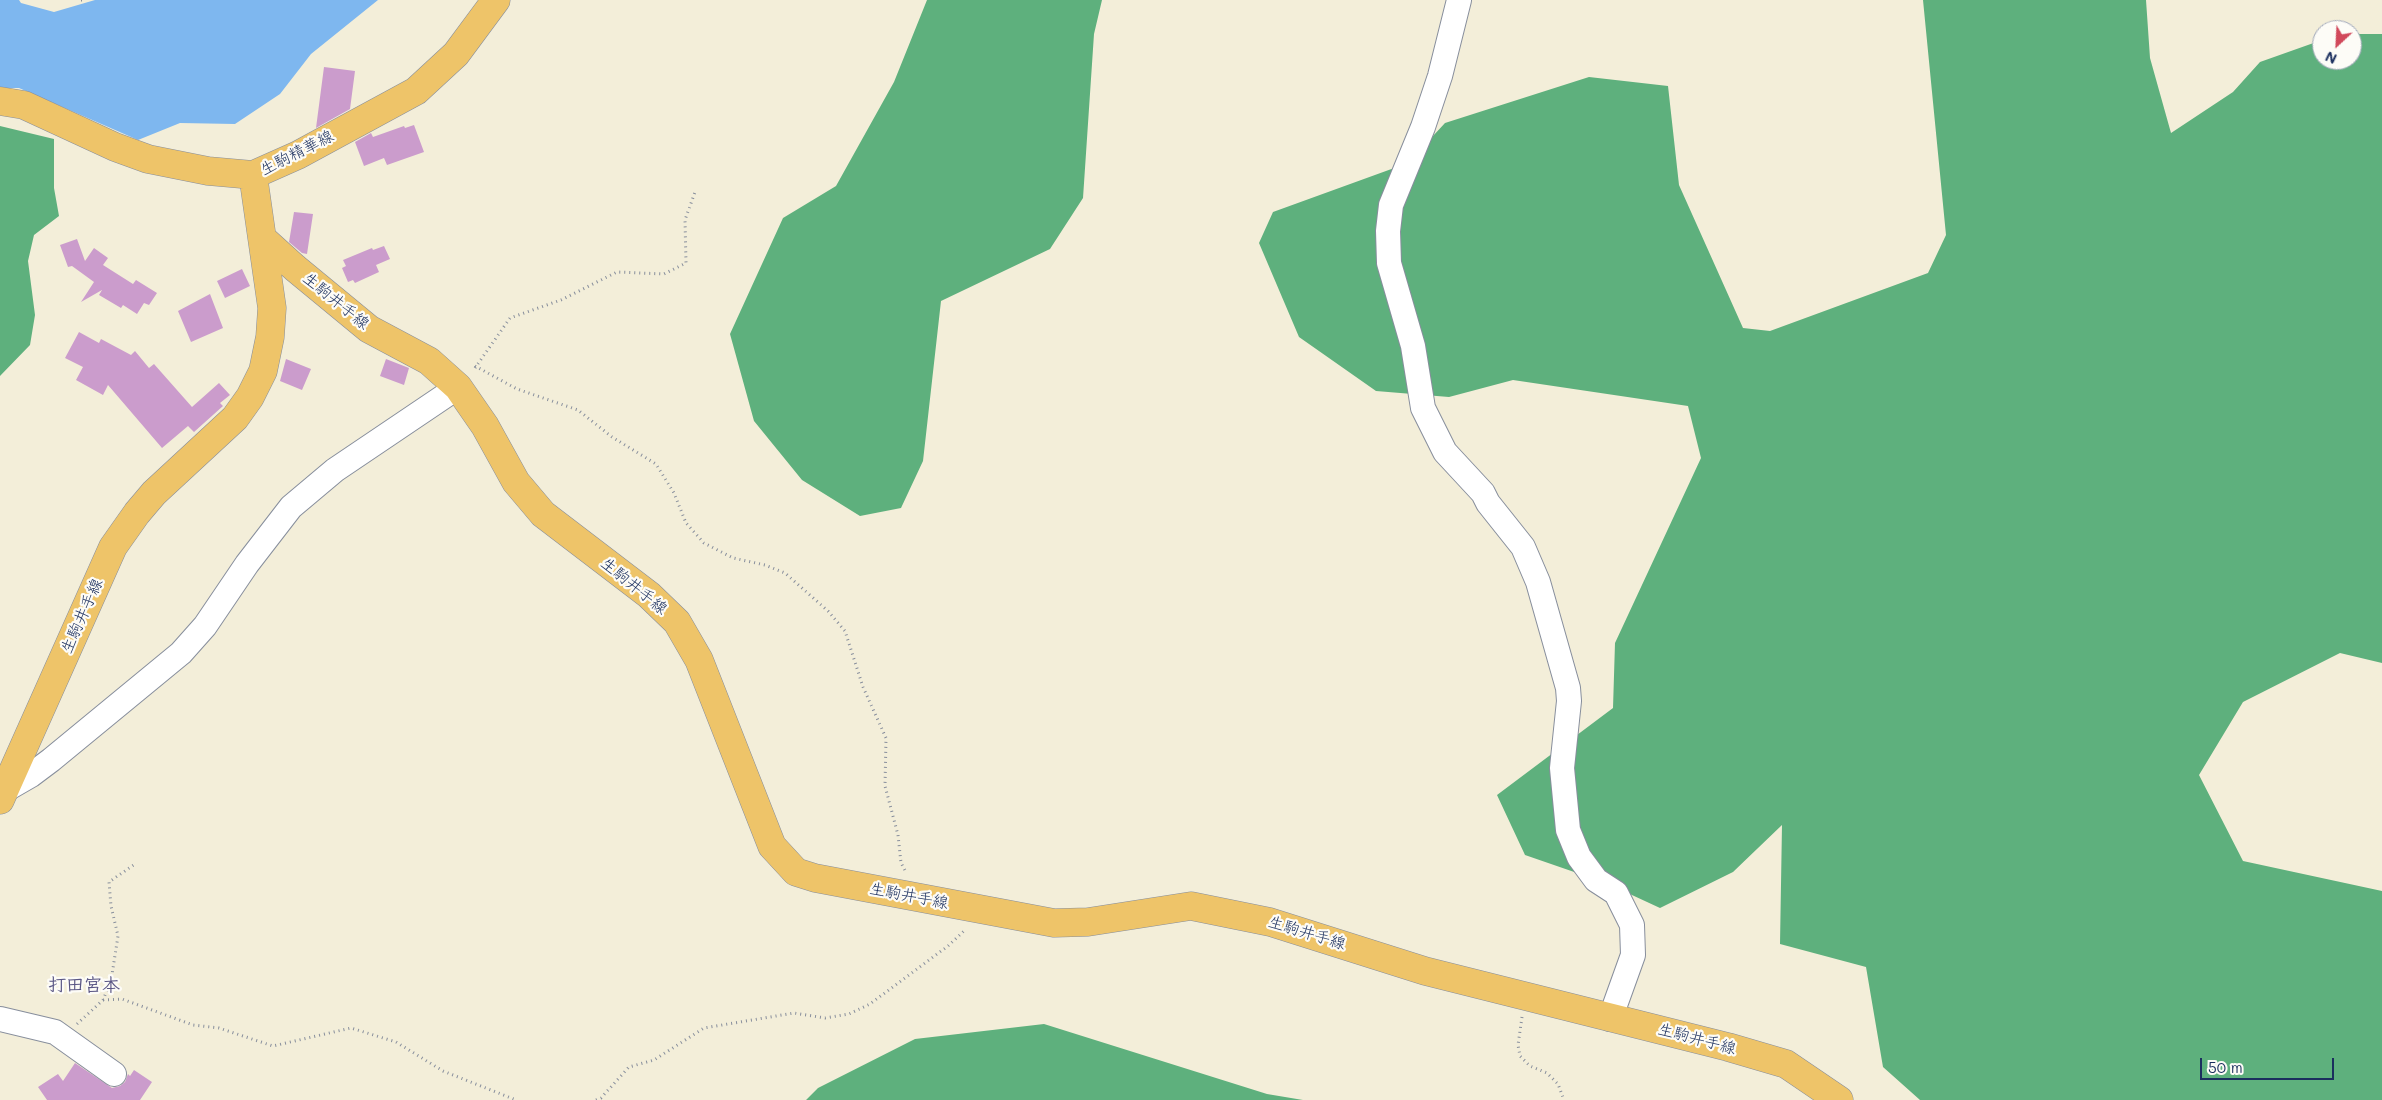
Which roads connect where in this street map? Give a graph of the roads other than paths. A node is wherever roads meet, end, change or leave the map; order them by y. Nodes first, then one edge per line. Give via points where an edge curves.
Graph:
1 (496, 0) edge
2 (1459, 0) edge
3 (0, 101) edge
4 (253, 175) junction
5 (263, 239) junction
6 (458, 387) junction
7 (2, 795) edge
8 (0, 1019) edge
9 (1610, 1019) junction
10 (114, 1074) dead end
11 (1839, 1100) edge

1 - 4 main road, 生駒精華線 via 456,54 416,92 298,155
2 - 9 street via 1440,76 1391,205 1389,263 1413,346 1423,408 1445,452 1483,493 1522,547 1538,582 1568,688 1562,768 1568,830 1579,857 1596,880 1616,893 1632,925 1633,955
3 - 4 main road, 生駒精華線 via 24,105 148,159 208,171
4 - 5 main road, 生駒井手線
5 - 6 main road, 生駒井手線 via 369,329 429,361
5 - 7 main road, 生駒井手線 via 271,318 269,344 257,386 235,418 154,493 124,530 103,568
6 - 7 street via 335,470 291,507 205,626 181,653 51,760
6 - 9 main road, 生駒井手線 via 485,426 516,482 543,514 649,595 677,622 699,660 772,846 796,872 1054,922 1080,922 1191,906 1270,922 1425,970
8 - 10 street via 56,1032
9 - 11 main road, 生駒井手線 via 1786,1064

